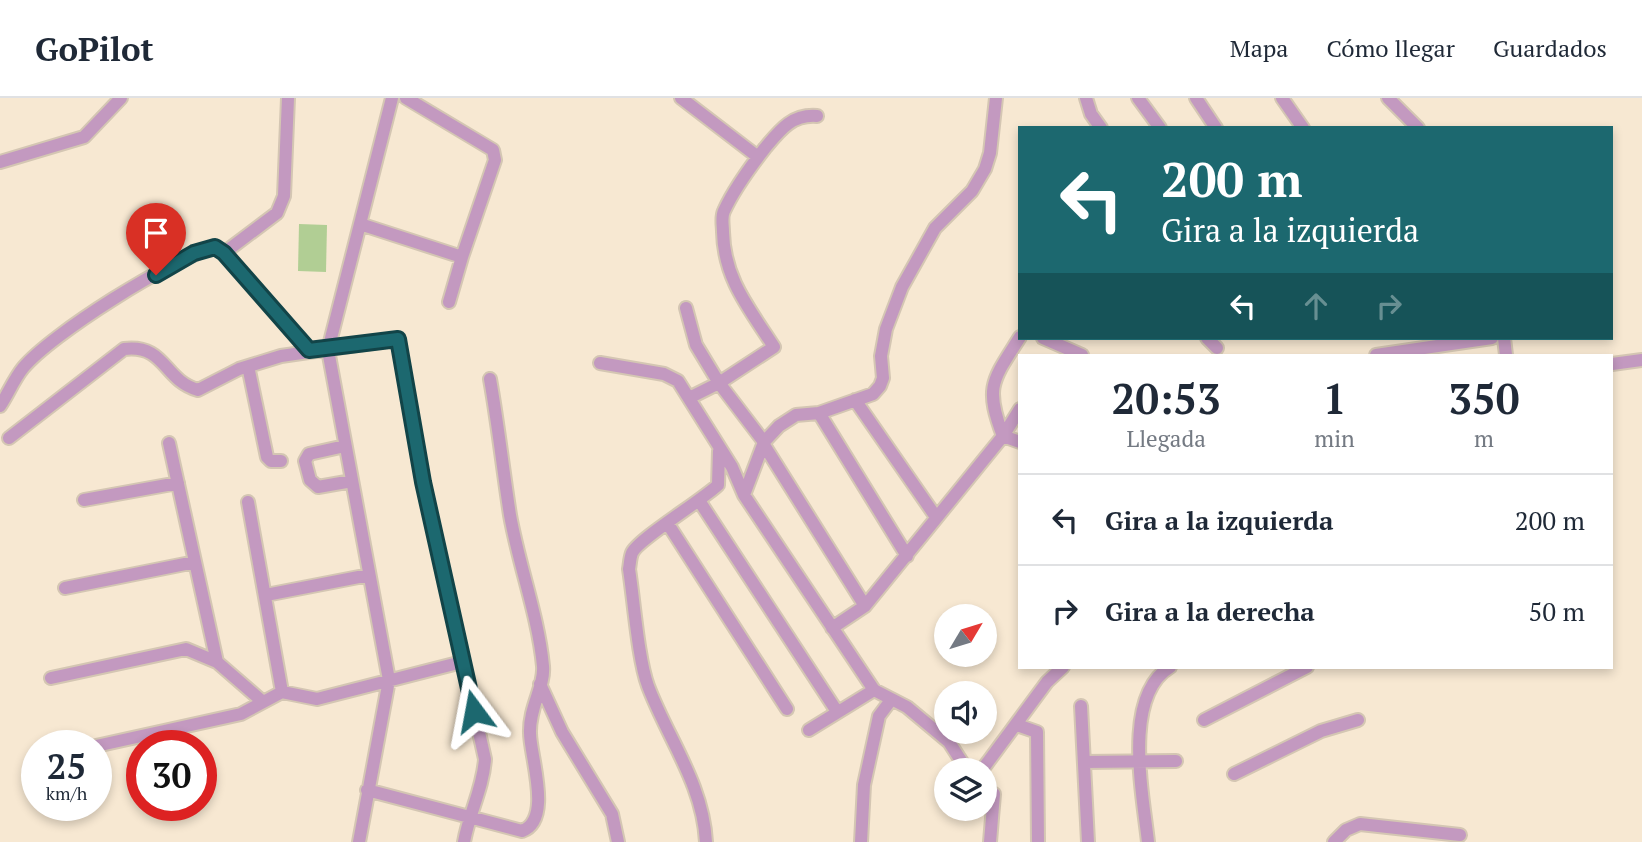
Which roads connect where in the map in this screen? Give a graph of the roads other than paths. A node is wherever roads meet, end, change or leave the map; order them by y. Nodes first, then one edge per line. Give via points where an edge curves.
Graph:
1 (121, 98) edge
2 (288, 98) edge
3 (392, 98) edge
4 (407, 98) edge
5 (681, 98) edge
6 (996, 98) edge
7 (1086, 98) edge
8 (1138, 98) edge
9 (1196, 98) edge
10 (1282, 98) edge
11 (1388, 98) edge
12 (817, 116) dead end
13 (1100, 126) edge
14 (1159, 126) edge
15 (1215, 126) edge
16 (1302, 126) edge
17 (1416, 126) edge
18 (758, 157) junction
19 (0, 162) edge
20 (360, 224) junction
21 (224, 253) junction
22 (461, 257) junction
23 (449, 302) dead end
24 (686, 308) dead end
25 (1018, 340) edge
26 (1481, 340) edge
27 (1060, 346) edge
28 (1447, 346) edge
29 (309, 350) junction
30 (328, 350) junction
31 (1080, 354) edge
32 (1384, 354) edge
33 (1642, 360) edge
34 (600, 363) dead end
35 (1616, 363) edge
36 (248, 366) junction
37 (491, 379) dead end
38 (719, 383) junction
39 (689, 398) junction
40 (855, 400) junction
41 (0, 405) edge
42 (1018, 412) edge
43 (819, 413) junction
44 (1003, 436) junction
45 (9, 438) dead end
46 (1018, 441) edge
47 (169, 443) dead end
48 (764, 443) junction
49 (345, 446) junction
50 (719, 447) junction
51 (281, 461) dead end
52 (352, 481) junction
53 (178, 483) junction
54 (744, 495) junction
55 (83, 500) dead end
56 (248, 502) dead end
57 (700, 502) junction
58 (936, 517) junction
59 (668, 524) junction
60 (907, 556) junction
61 (195, 562) junction
62 (369, 575) junction
63 (65, 589) dead end
64 (266, 595) junction
65 (865, 606) junction
66 (832, 628) junction
67 (217, 662) junction
68 (462, 662) junction
69 (1061, 669) edge
70 (1167, 669) edge
71 (1282, 673) edge
72 (51, 678) dead end
73 (389, 680) junction
74 (540, 684) junction
75 (874, 690) junction
76 (282, 692) junction
77 (891, 700) junction
78 (264, 702) junction
79 (1081, 706) dead end
80 (787, 709) dead end
81 (836, 710) junction
82 (1204, 720) dead end
83 (1358, 720) dead end
84 (1017, 725) junction
85 (809, 730) dead end
86 (112, 742) edge
87 (959, 758) edge
88 (990, 758) edge
89 (1140, 760) junction
90 (1176, 761) dead end
91 (1084, 762) junction
92 (1234, 774) dead end
93 (367, 790) junction
94 (469, 814) junction
95 (992, 821) edge
96 (1461, 835) dead end
97 (359, 842) edge
98 (464, 842) edge
99 (618, 842) edge
100 (706, 842) edge
101 (861, 842) edge
102 (990, 842) edge
103 (1038, 842) edge
104 (1088, 842) edge
105 (1147, 842) edge
106 (1334, 842) edge

1 - 19 street via 84,137
2 - 21 street via 284,196 277,213
3 - 20 street
4 - 22 street via 492,150 495,160
5 - 18 street
6 - 40 street via 985,169 972,191 935,228 902,287 886,329 880,386 873,394
7 - 13 street
8 - 14 street
9 - 15 street
10 - 16 street
11 - 17 street
12 - 18 street via 792,120
18 - 38 street via 723,213 723,244 732,283 774,346
20 - 22 street
20 - 30 street
21 - 29 street
21 - 41 street via 215,247 194,253 117,297 37,353
22 - 23 street
24 - 38 street via 696,345
25 - 44 street via 994,382 991,405
26 - 28 street
27 - 31 street
28 - 32 street
29 - 30 street
29 - 36 street
30 - 49 street
30 - 68 street via 398,339
33 - 35 street
34 - 39 street via 664,374 678,381
36 - 45 street via 198,390 184,386 157,356 141,347 124,349
36 - 51 street via 267,457
37 - 74 street via 511,517 539,641
38 - 39 street
38 - 48 street
39 - 50 street
40 - 43 street
40 - 58 street
42 - 44 street
43 - 48 street via 796,415
43 - 60 street
44 - 46 street
44 - 58 street
47 - 53 street
48 - 54 street
48 - 65 street
49 - 52 street
49 - 52 street via 309,454 305,461 318,487
50 - 54 street
50 - 57 street via 718,485
52 - 62 street
53 - 55 street
53 - 61 street
54 - 66 street
56 - 64 street
57 - 59 street
57 - 81 street
58 - 60 street
59 - 80 street
59 - 100 street via 646,535 632,551 629,569 647,684 690,772
60 - 65 street
61 - 63 street
61 - 67 street
62 - 64 street
62 - 73 street
64 - 76 street
65 - 66 street
66 - 75 street
67 - 72 street via 186,649
67 - 78 street
68 - 73 street
68 - 94 street via 485,760 483,783
69 - 84 street via 1046,682
70 - 89 street via 1153,680 1146,695
71 - 82 street
73 - 76 street via 317,699
73 - 93 street
74 - 94 street via 531,707 530,735 538,776 535,820 522,831
74 - 99 street via 562,732 612,814
75 - 77 street
75 - 81 street
76 - 78 street
77 - 87 street via 907,707 949,742
77 - 101 street via 878,716 864,785
78 - 86 street via 241,714
79 - 91 street
81 - 85 street
83 - 92 street via 1321,731
84 - 88 street
84 - 103 street via 1037,732
89 - 90 street
89 - 91 street
89 - 105 street
91 - 104 street
93 - 94 street
93 - 97 street
94 - 98 street
95 - 102 street
96 - 106 street via 1360,824

